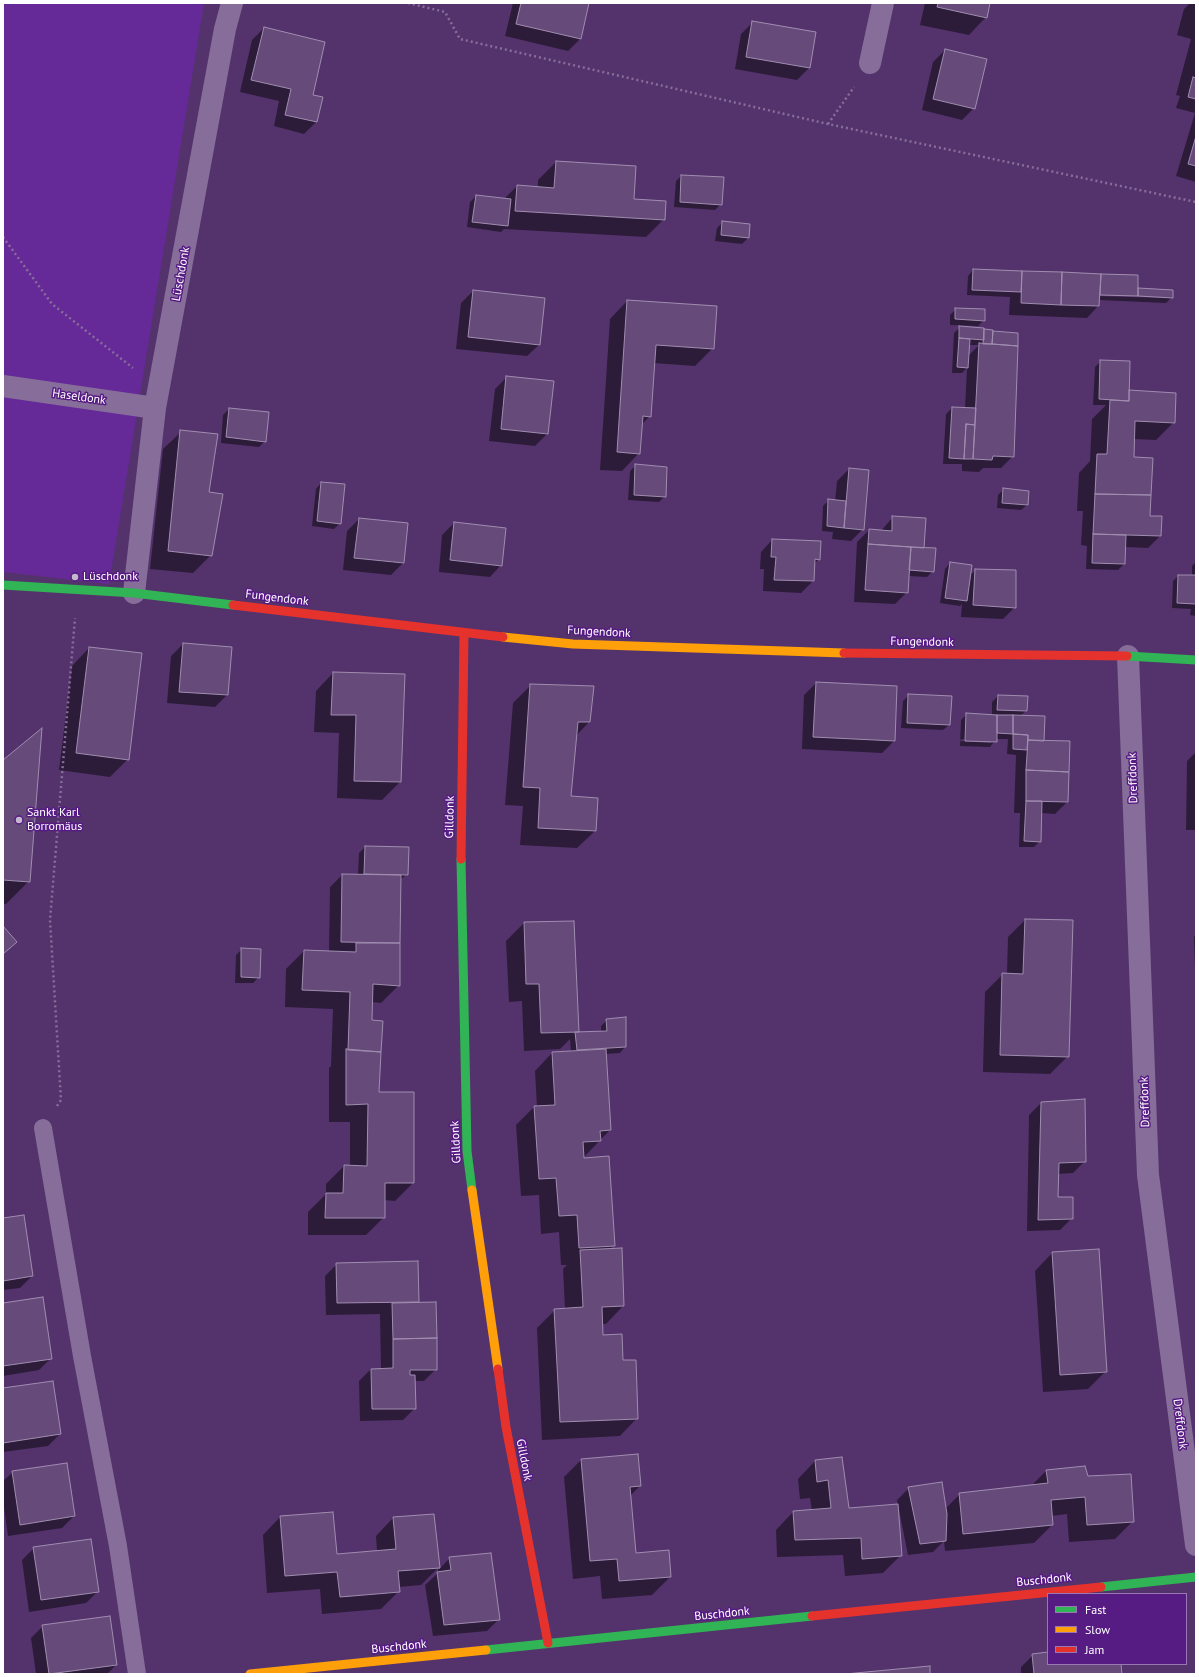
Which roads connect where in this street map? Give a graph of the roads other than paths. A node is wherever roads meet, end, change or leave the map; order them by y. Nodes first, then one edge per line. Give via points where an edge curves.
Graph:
1 (232, 3) edge
2 (883, 3) edge
3 (870, 63) road end
4 (3, 386) edge
5 (158, 399) junction
6 (3, 585) edge
7 (134, 593) junction
8 (464, 633) junction
9 (1128, 656) junction
10 (1196, 660) edge
11 (43, 1128) road end
12 (1196, 1546) edge
13 (1196, 1577) edge
14 (548, 1644) junction
15 (137, 1674) edge
16 (250, 1674) edge

1 - 5 street, Lüschdonk via 225,29
2 - 3 street
4 - 5 street, Haseldonk
5 - 7 street, Lüschdonk
6 - 7 street, Fungendonk
7 - 8 street, Fungendonk
8 - 9 street, Fungendonk via 573,644 798,653
8 - 14 street, Gilldonk via 461,876 467,1151 506,1427
9 - 10 street, Fungendonk
9 - 12 street, Dreffdonk via 1148,1175
11 - 15 lane via 118,1546
13 - 14 street, Buschdonk
14 - 16 street, Buschdonk

